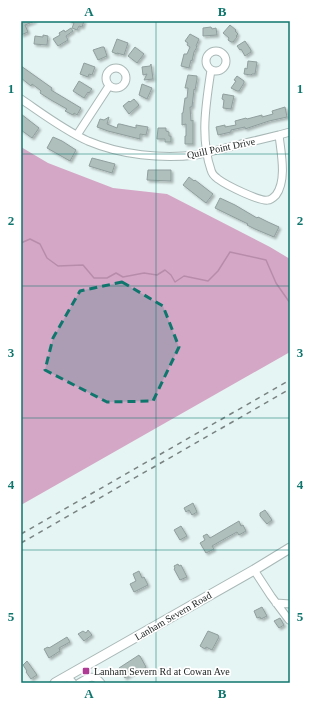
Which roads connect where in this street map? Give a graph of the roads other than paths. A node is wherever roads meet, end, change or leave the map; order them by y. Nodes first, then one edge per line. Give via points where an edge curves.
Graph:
1 (211, 70) dead end
2 (109, 86) dead end
3 (21, 99) edge
4 (290, 132) edge
5 (78, 135) junction
6 (279, 135) junction
7 (207, 153) junction
8 (290, 549) edge
9 (254, 570) junction
10 (276, 603) junction
11 (290, 604) edge
12 (289, 620) dead end
13 (70, 680) edge
14 (55, 683) edge
15 (78, 683) edge
16 (102, 683) edge

1 - 7 street via 205,114
2 - 5 street
3 - 5 street, Quill Point Drive
4 - 6 street, Quill Point Drive
5 - 7 street, Quill Point Drive via 107,148 134,153 179,156
6 - 7 street, Quill Point Drive
6 - 7 street via 282,177 272,199 255,198 219,180 211,172
8 - 9 main road, Lanham Severn Road
9 - 10 street
9 - 13 main road, Lanham Severn Road
10 - 11 street
10 - 12 street
13 - 14 main road, Lanham Severn Road
15 - 16 street via 92,677

